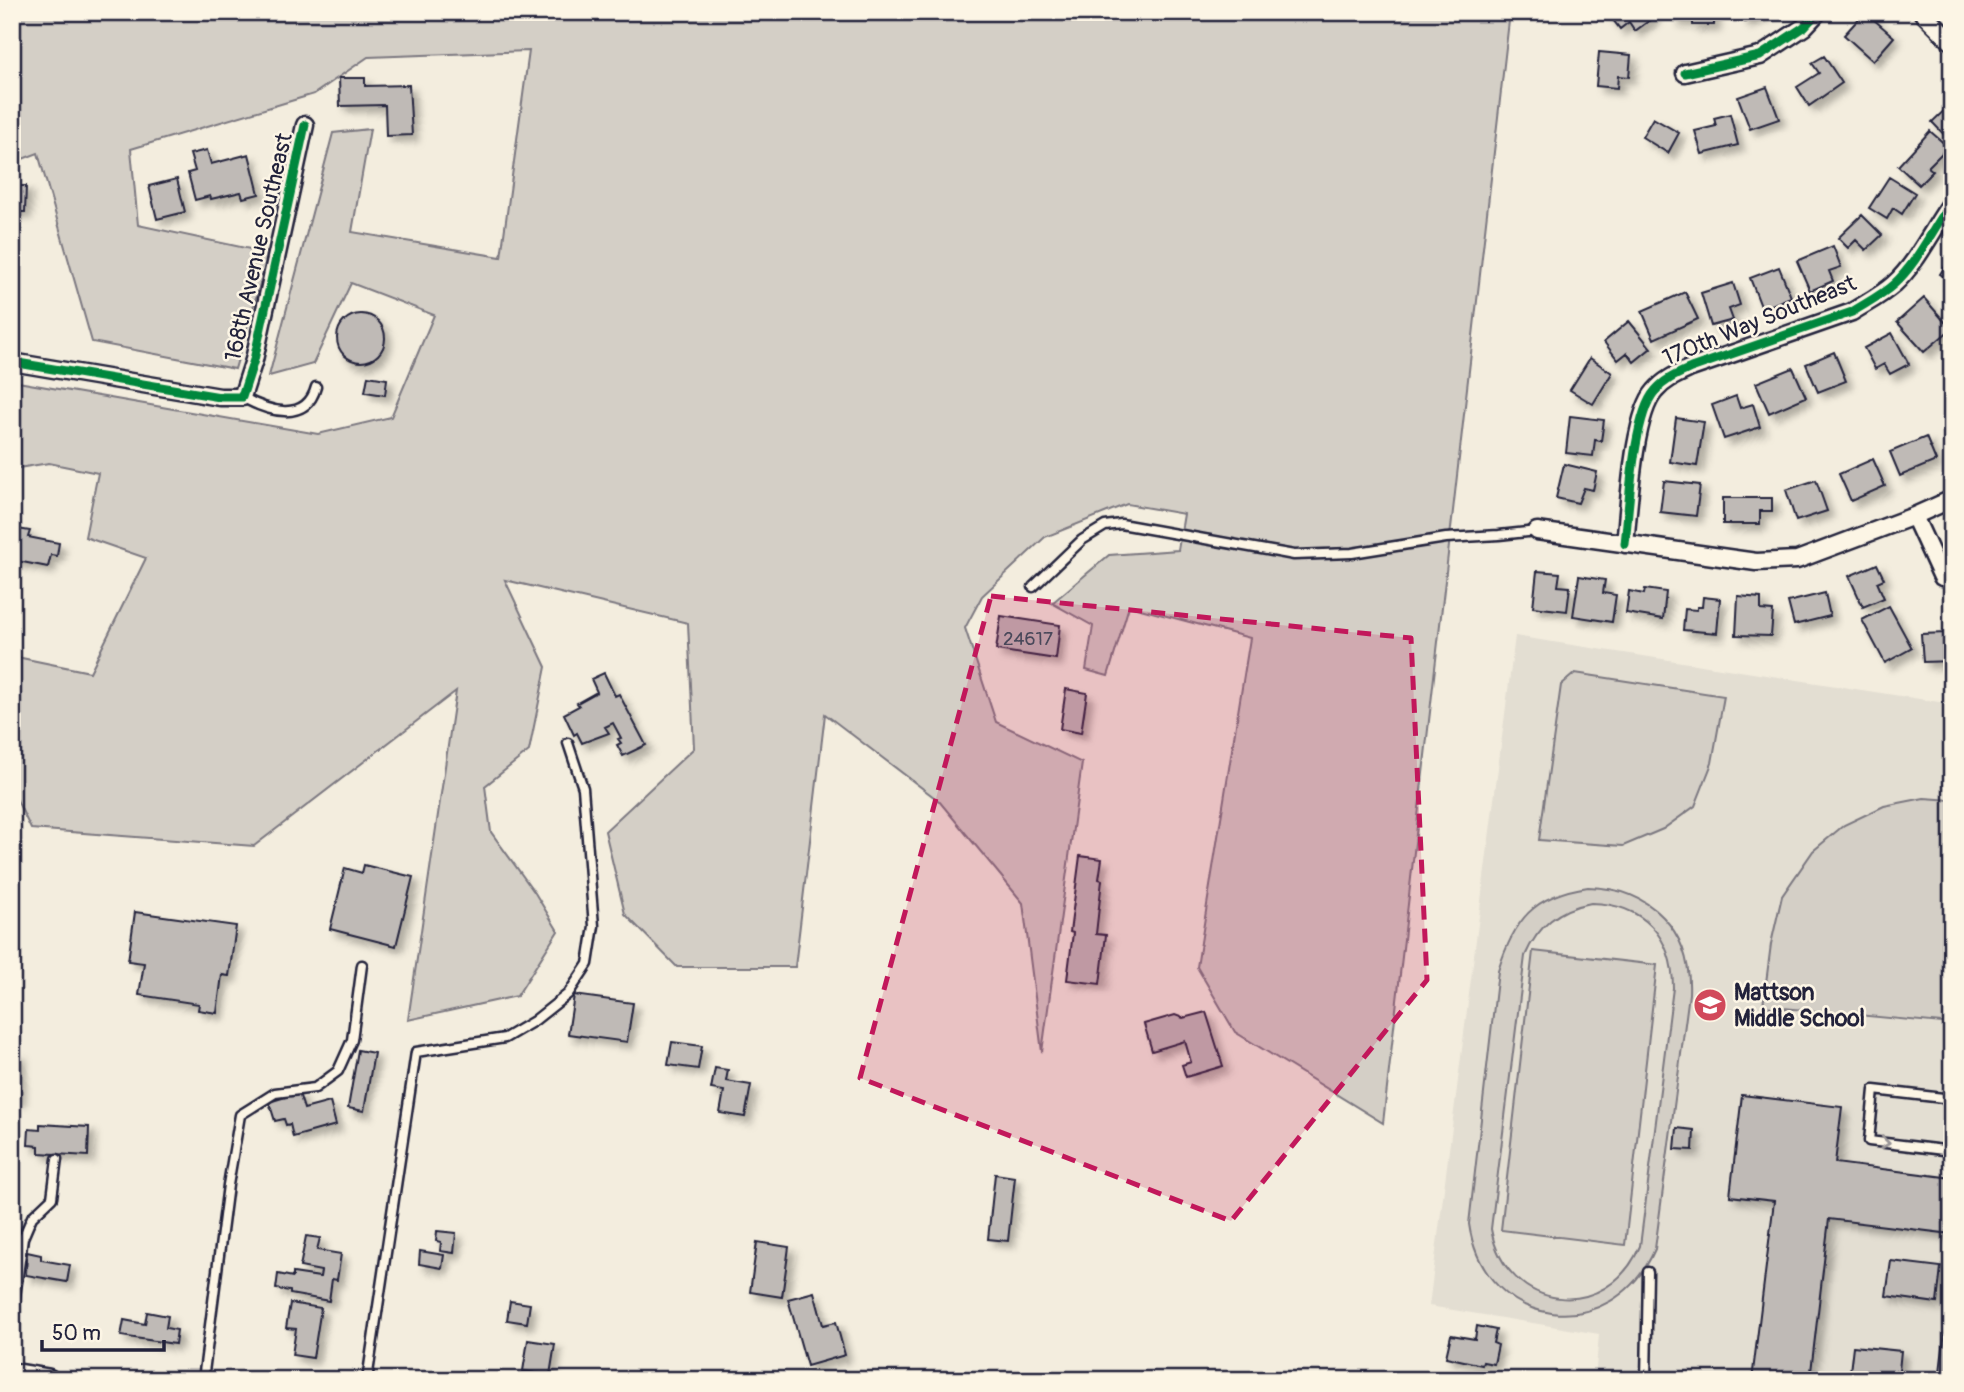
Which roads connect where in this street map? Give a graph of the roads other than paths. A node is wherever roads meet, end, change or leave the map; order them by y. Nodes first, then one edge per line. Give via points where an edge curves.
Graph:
1 (1818, 12) edge
2 (1922, 12) edge
3 (1952, 42) edge
4 (1685, 73) dead end
5 (306, 125) dead end
6 (1952, 202) edge
7 (12, 362) edge
8 (316, 387) dead end
9 (242, 397) junction
10 (1952, 499) edge
11 (1914, 516) junction
12 (1537, 531) joint
13 (1625, 544) junction
14 (1942, 577) dead end
15 (1033, 587) dead end
16 (568, 743) dead end
17 (362, 965) dead end
18 (1952, 1099) edge
19 (1952, 1151) edge
20 (58, 1160) dead end
21 (1648, 1272) dead end
22 (12, 1319) edge
23 (12, 1374) edge
24 (48, 1380) edge
25 (203, 1380) edge
26 (367, 1380) edge
27 (1646, 1380) edge

1 - 4 street via 1760,56
2 - 3 street
5 - 9 street, 168th Avenue Southeast
6 - 13 street, 170th Way Southeast via 1905,272 1875,298 1852,312 1692,368 1654,391 1640,417
7 - 9 street, 168th Avenue Southeast
8 - 9 lane via 304,407 288,410 271,410
10 - 11 street
11 - 13 street via 1797,560 1780,562
11 - 14 street
12 - 13 street
12 - 15 lane via 1446,537 1352,554 1294,555 1121,524 1105,526 1082,540
16 - 26 lane via 583,788 594,926 588,964 568,994 505,1038 416,1052
17 - 25 lane via 352,1040 338,1071 315,1088 275,1093 240,1115
18 -> 19 lane via 1874,1090 1868,1141
20 - 22 lane via 52,1198 32,1217 23,1238
21 - 27 lane
23 - 24 street

